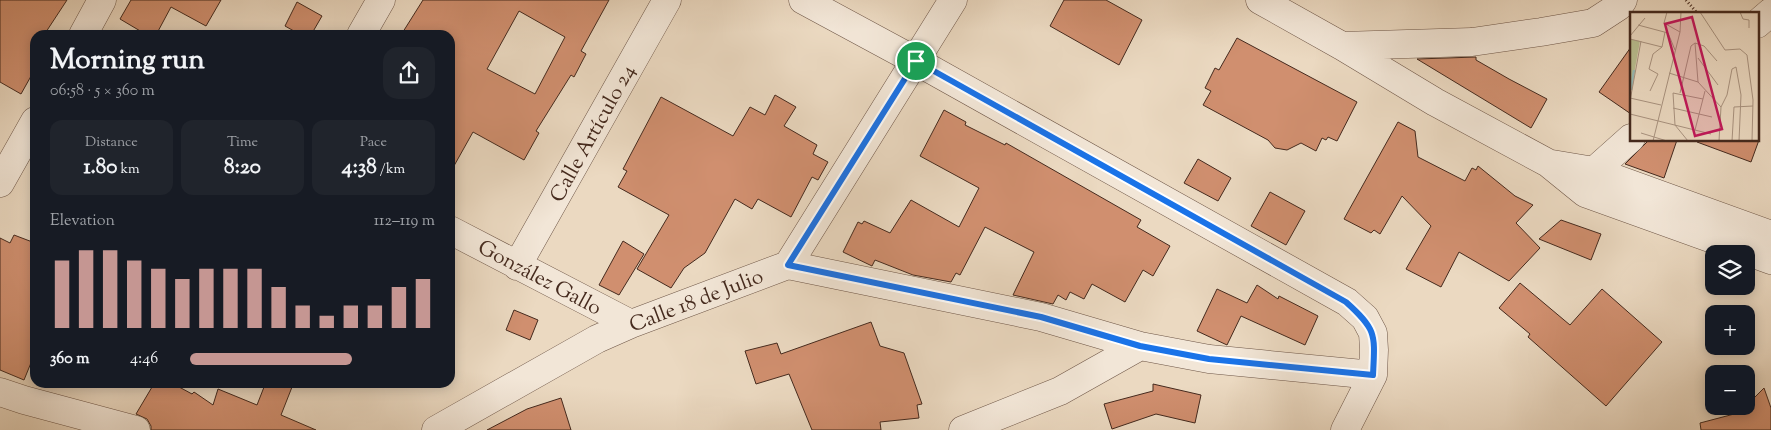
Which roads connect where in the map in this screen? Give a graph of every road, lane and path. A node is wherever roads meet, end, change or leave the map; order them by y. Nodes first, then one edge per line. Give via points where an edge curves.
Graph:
1 (102, 0) edge
2 (381, 0) edge
3 (667, 0) edge
4 (804, 0) edge
5 (953, 0) edge
6 (1260, 0) edge
7 (1623, 0) edge
8 (1686, 0) edge
9 (1696, 12) edge
10 (1771, 12) edge
11 (1758, 23) edge
12 (91, 30) edge
13 (365, 30) edge
14 (1342, 46) junction
15 (916, 61) junction
16 (30, 130) edge
17 (1630, 139) edge
18 (1590, 182) junction
19 (0, 183) edge
20 (1716, 228) junction
21 (455, 233) edge
22 (1771, 235) edge
23 (1771, 260) edge
24 (788, 265) junction
25 (517, 266) junction
26 (631, 324) junction
27 (1140, 346) junction
28 (1373, 375) junction
29 (0, 392) edge
30 (136, 430) edge
31 (436, 430) edge
32 (963, 430) edge
33 (1345, 430) edge

1 - 12 street
2 - 13 street
3 - 25 street, Calle Artículo 24
4 - 15 street
5 - 15 street, Calle 18 de Julio
6 - 14 street
7 - 14 street via 1592,23 1541,32 1472,42
8 - 9 path
10 - 11 street
14 - 18 street via 1435,102
15 - 24 street, Calle 18 de Julio
15 - 28 street via 1346,302 1364,318 1373,333
16 - 19 street
17 - 18 street
18 - 20 street
20 - 22 street
20 - 23 street
21 - 25 street, González Gallo
24 - 26 street, Calle 18 de Julio
24 - 27 street via 1041,317
25 - 26 street, González Gallo
26 - 31 street, Calle 18 de Julio via 597,339
27 - 28 street via 1209,359
27 - 32 street via 1060,391
28 - 33 street
29 - 30 street

